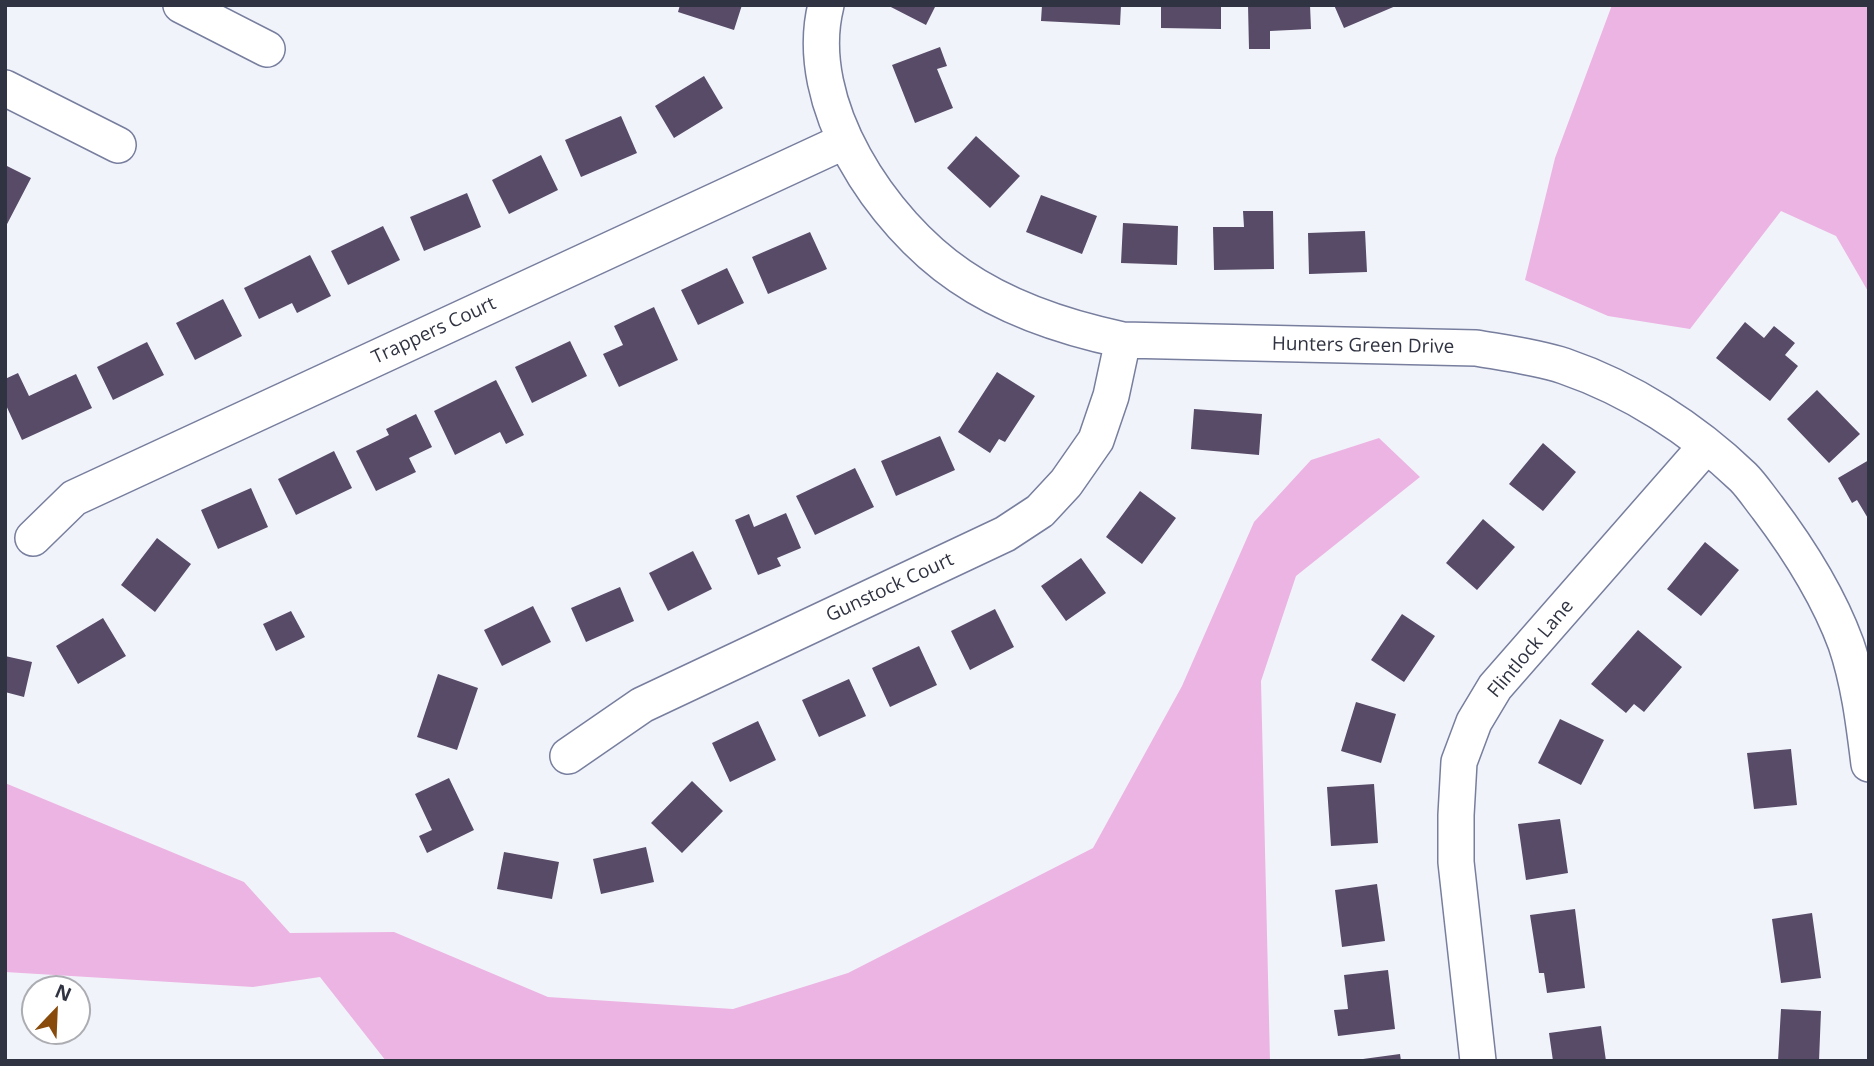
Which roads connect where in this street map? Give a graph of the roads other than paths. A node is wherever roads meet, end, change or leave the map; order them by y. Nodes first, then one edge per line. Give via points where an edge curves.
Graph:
1 (181, 5) edge
2 (826, 5) edge
3 (267, 49) dead end
4 (5, 88) edge
5 (845, 141) junction
6 (118, 145) dead end
7 (1123, 340) junction
8 (1706, 446) junction
9 (33, 538) dead end
10 (568, 756) dead end
11 (1869, 764) edge
12 (1478, 1061) edge

1 - 3 street
2 - 5 street, Hunters Green Drive via 825,76
4 - 6 street
5 - 7 street, Hunters Green Drive via 883,204 960,276 1010,304 1081,331
5 - 9 street, Trappers Court via 74,498
7 - 8 street, Hunters Green Drive via 1476,348 1505,353 1563,366 1613,387 1681,424
7 - 10 street, Gunstock Court via 1096,440 1040,511 1005,534 642,705
8 - 11 street, Hunters Green Drive via 1745,479 1815,578 1846,644
8 - 12 street, Flintlock Lane via 1495,687 1474,722 1459,762 1457,862

